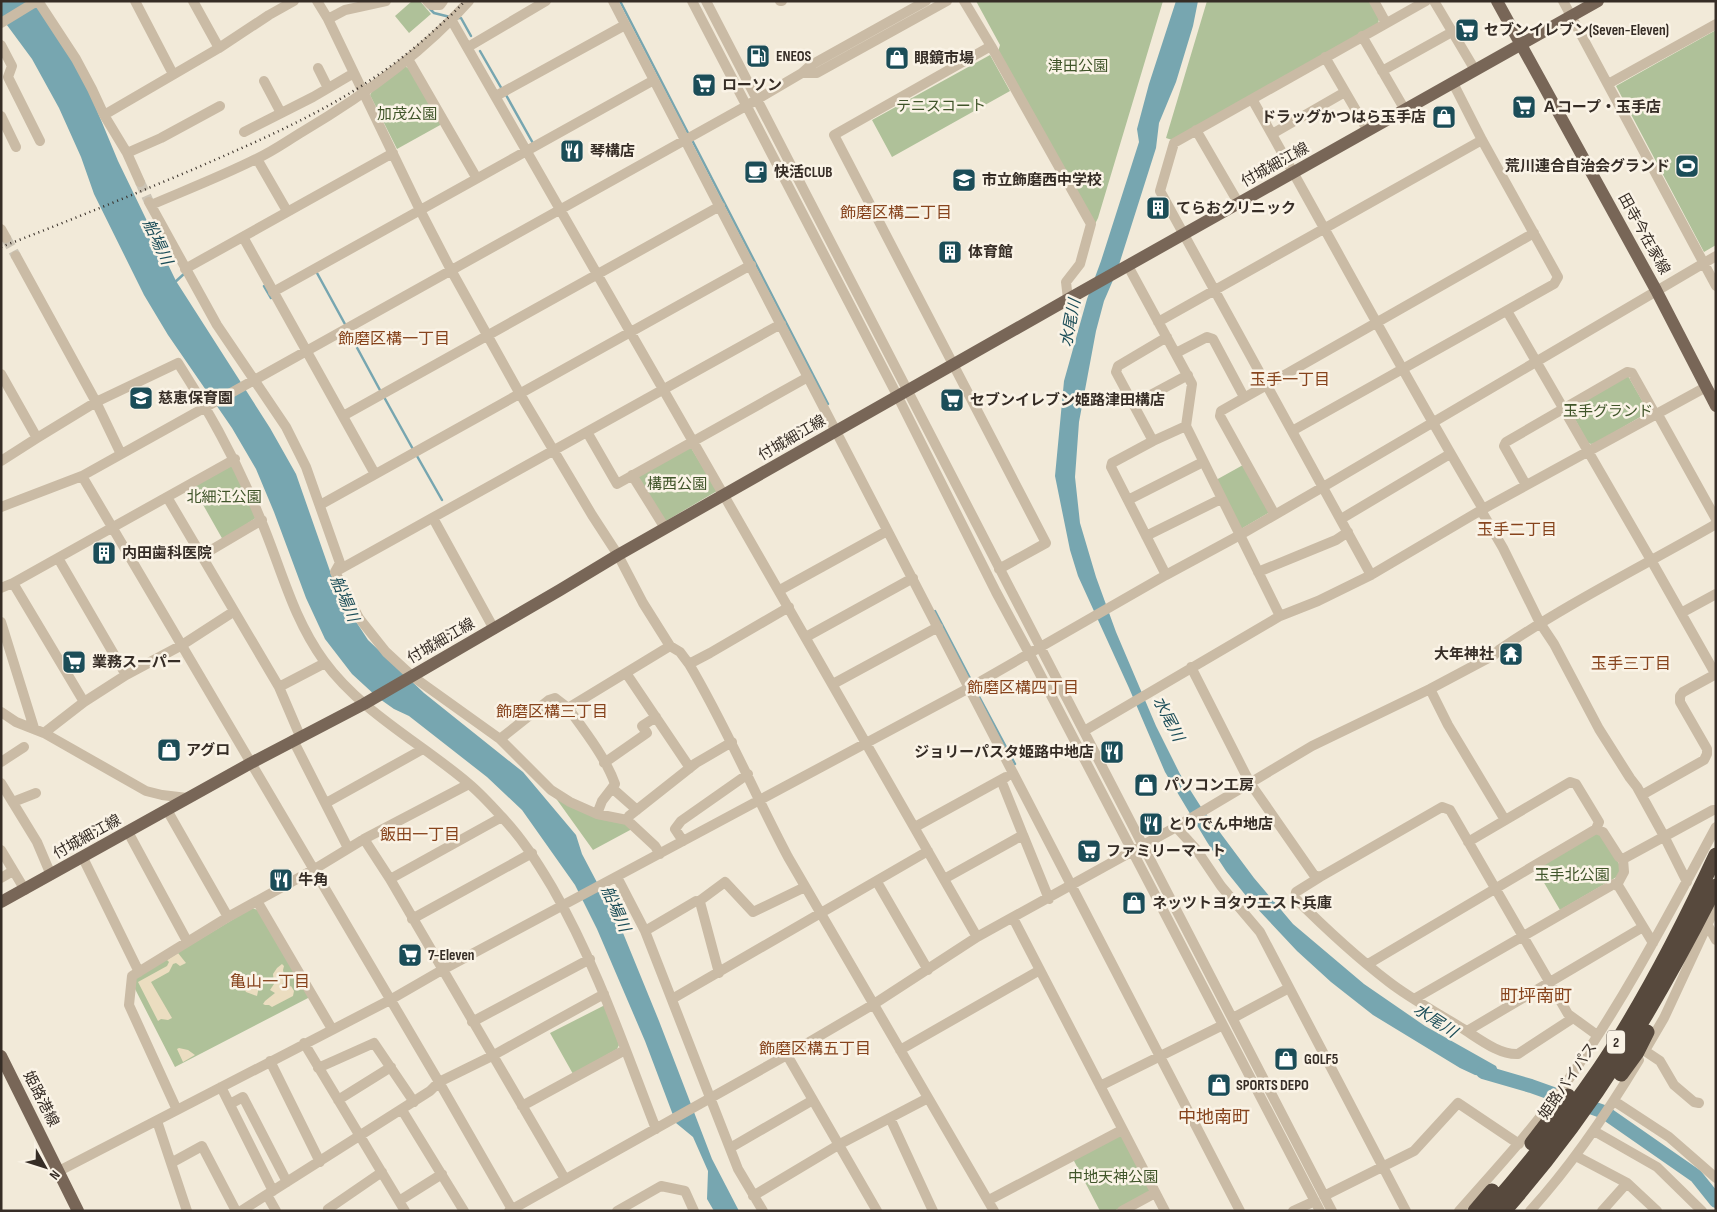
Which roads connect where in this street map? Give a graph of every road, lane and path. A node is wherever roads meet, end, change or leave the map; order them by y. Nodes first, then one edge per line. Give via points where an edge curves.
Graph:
1 (37, 1) edge
2 (135, 1) edge
3 (193, 1) edge
4 (294, 1) edge
5 (317, 1) edge
6 (386, 1) edge
7 (427, 1) edge
8 (443, 1) edge
9 (469, 1) edge
10 (546, 1) edge
11 (613, 1) edge
12 (692, 1) edge
13 (706, 1) edge
14 (926, 1) edge
15 (948, 1) edge
16 (964, 1) edge
17 (1374, 1) edge
18 (1426, 1) edge
19 (1434, 1) edge
20 (1497, 1) edge
21 (1563, 1) edge
22 (1598, 1) edge
23 (1572, 16) junction
24 (328, 20) junction
25 (452, 21) junction
26 (1, 23) edge
27 (1386, 23) junction
28 (1716, 24) edge
29 (625, 25) junction
30 (1452, 32) junction
31 (1362, 36) junction
32 (1522, 44) junction
33 (1, 45) edge
34 (991, 46) junction
35 (220, 48) junction
36 (468, 48) junction
37 (1325, 57) junction
38 (408, 59) junction
39 (318, 68) dead end
40 (1476, 70) junction
41 (1382, 71) junction
42 (354, 73) junction
43 (802, 73) junction
44 (173, 74) junction
45 (654, 80) junction
46 (264, 81) dead end
47 (1453, 83) junction
48 (1608, 84) junction
49 (328, 88) junction
50 (1345, 92) junction
51 (364, 93) junction
52 (496, 96) junction
53 (756, 99) junction
54 (1252, 99) junction
55 (220, 106) dead end
56 (746, 106) junction
57 (1405, 110) junction
58 (281, 113) junction
59 (104, 115) junction
60 (1, 116) edge
61 (1196, 130) junction
62 (1368, 131) junction
63 (244, 132) dead end
64 (1272, 134) junction
65 (685, 140) junction
66 (1482, 140) junction
67 (40, 141) dead end
68 (16, 147) dead end
69 (526, 151) junction
70 (126, 153) junction
71 (393, 153) junction
72 (257, 159) junction
73 (1294, 173) junction
74 (476, 178) junction
75 (140, 182) tunnel mouth
76 (1239, 204) junction
77 (720, 206) junction
78 (420, 210) junction
79 (560, 210) junction
80 (287, 211) junction
81 (1324, 229) junction
82 (1534, 233) junction
83 (1184, 234) junction
84 (243, 237) junction
85 (16, 256) tunnel mouth
86 (1716, 256) edge
87 (1704, 263) junction
88 (751, 265) junction
89 (1128, 266) junction
90 (185, 269) junction
91 (451, 270) junction
92 (598, 274) junction
93 (1716, 286) edge
94 (1656, 290) junction
95 (1214, 291) junction
96 (273, 292) junction
97 (1074, 296) junction
98 (1507, 311) junction
99 (1158, 322) junction
100 (1377, 322) junction
101 (781, 324) junction
102 (631, 332) junction
103 (488, 334) junction
104 (1166, 337) junction
105 (306, 351) junction
106 (1176, 353) junction
107 (1536, 361) junction
108 (954, 364) junction
109 (1402, 370) junction
110 (1, 374) edge
111 (1188, 375) junction
112 (808, 376) junction
113 (254, 380) junction
114 (1266, 385) junction
115 (1706, 387) junction
116 (664, 389) junction
117 (520, 394) junction
118 (903, 394) junction
119 (1244, 397) junction
120 (96, 402) junction
121 (1134, 404) junction
122 (1716, 406) edge
123 (207, 407) junction
124 (1563, 408) junction
125 (1656, 414) junction
126 (343, 416) junction
127 (1432, 423) junction
128 (1186, 426) junction
129 (837, 431) junction
130 (1292, 431) junction
131 (587, 432) junction
132 (37, 438) junction
133 (693, 440) junction
134 (1153, 440) junction
135 (553, 451) junction
136 (1588, 451) junction
137 (121, 454) junction
138 (1450, 454) junction
139 (235, 459) junction
140 (1, 461) edge
141 (1203, 462) junction
142 (375, 474) junction
143 (632, 475) junction
144 (82, 476) junction
145 (1526, 485) junction
146 (1323, 487) junction
147 (725, 495) junction
148 (167, 497) junction
149 (1222, 498) junction
150 (1128, 500) junction
151 (320, 505) junction
152 (1, 507) edge
153 (1483, 509) junction
154 (1275, 515) junction
155 (433, 518) junction
156 (1341, 519) junction
157 (1716, 519) edge
158 (262, 520) junction
159 (1716, 524) edge
160 (113, 528) junction
161 (665, 528) junction
162 (887, 531) junction
163 (1348, 532) junction
164 (1240, 535) junction
165 (1146, 536) junction
166 (618, 555) junction
167 (201, 556) junction
168 (58, 558) junction
169 (1652, 560) junction
170 (999, 569) junction
171 (335, 572) junction
172 (1258, 572) junction
173 (1166, 575) junction
174 (1371, 575) junction
175 (913, 578) junction
176 (13, 583) junction
177 (1, 588) edge
178 (780, 590) junction
179 (1716, 594) edge
180 (790, 607) junction
181 (233, 612) junction
182 (1681, 613) junction
183 (1280, 616) junction
184 (1, 622) edge
185 (1540, 623) junction
186 (938, 628) junction
187 (494, 629) junction
188 (806, 637) junction
189 (182, 645) junction
190 (670, 646) junction
191 (1041, 647) junction
192 (1029, 653) junction
193 (325, 663) junction
194 (689, 664) junction
195 (1191, 668) junction
196 (626, 673) junction
197 (126, 675) junction
198 (1716, 675) edge
199 (411, 676) junction
200 (833, 684) junction
201 (279, 687) junction
202 (969, 688) junction
203 (1430, 689) junction
204 (84, 702) junction
205 (367, 702) junction
206 (568, 708) junction
207 (1, 712) edge
208 (656, 717) junction
209 (34, 728) junction
210 (1084, 730) junction
211 (44, 733) junction
212 (296, 738) junction
213 (500, 739) junction
214 (732, 742) junction
215 (866, 742) junction
216 (24, 747) dead end
217 (423, 750) junction
218 (1, 762) edge
219 (250, 763) junction
220 (604, 763) junction
221 (690, 768) junction
222 (1013, 772) junction
223 (748, 774) junction
224 (1001, 780) junction
225 (1, 783) edge
226 (1250, 783) junction
227 (469, 784) junction
228 (612, 788) junction
229 (36, 793) dead end
230 (1642, 795) junction
231 (187, 798) junction
232 (759, 801) junction
233 (13, 802) junction
234 (326, 803) junction
235 (167, 810) junction
236 (637, 810) junction
237 (1716, 810) edge
238 (597, 814) junction
239 (502, 817) junction
240 (627, 820) junction
241 (1504, 820) junction
242 (915, 827) junction
243 (1176, 827) junction
244 (1716, 827) edge
245 (1596, 829) junction
246 (128, 832) junction
247 (1023, 835) junction
248 (1664, 836) junction
249 (364, 839) junction
250 (683, 841) junction
251 (1468, 842) junction
252 (1142, 846) junction
253 (348, 848) junction
254 (1, 850) edge
255 (928, 851) junction
256 (1132, 852) junction
257 (532, 853) junction
258 (660, 854) junction
259 (1716, 855) edge
260 (83, 858) junction
261 (1623, 859) junction
262 (314, 870) junction
263 (13, 871) junction
264 (51, 875) junction
265 (617, 877) junction
266 (1320, 877) junction
267 (1, 878) edge
268 (390, 879) junction
269 (944, 880) junction
270 (877, 882) junction
271 (1687, 882) junction
272 (1617, 885) junction
273 (805, 886) junction
274 (1072, 886) junction
275 (1716, 886) edge
276 (1495, 888) junction
277 (24, 890) junction
278 (1049, 899) junction
279 (257, 900) junction
280 (1, 902) edge
281 (698, 902) junction
282 (562, 905) junction
283 (1704, 912) edge
284 (821, 915) junction
285 (228, 917) junction
286 (1012, 918) junction
287 (412, 919) junction
288 (1643, 927) junction
289 (645, 931) junction
290 (1523, 936) junction
291 (978, 937) junction
292 (1716, 940) edge
293 (187, 941) junction
294 (1653, 943) junction
295 (590, 959) junction
296 (1368, 964) junction
297 (442, 970) junction
298 (928, 970) junction
299 (1040, 970) junction
300 (139, 972) junction
301 (719, 973) junction
302 (1550, 983) junction
303 (1290, 988) junction
304 (604, 994) junction
305 (672, 999) junction
306 (1414, 999) junction
307 (390, 1000) junction
308 (874, 1004) junction
309 (1233, 1018) junction
310 (1573, 1018) junction
311 (472, 1022) junction
312 (1223, 1025) junction
313 (332, 1030) junction
314 (1467, 1031) junction
315 (1597, 1035) junction
316 (304, 1044) junction
317 (626, 1050) junction
318 (900, 1050) junction
319 (1645, 1051) junction
320 (787, 1055) junction
321 (1, 1056) edge
322 (492, 1056) junction
323 (1160, 1056) junction
324 (270, 1061) junction
325 (391, 1067) junction
326 (318, 1068) junction
327 (439, 1082) junction
328 (1100, 1086) junction
329 (221, 1088) junction
330 (928, 1098) junction
331 (338, 1100) junction
332 (710, 1100) junction
333 (813, 1100) junction
334 (1614, 1101) junction
335 (414, 1102) junction
336 (230, 1104) junction
337 (1699, 1104) dead end
338 (522, 1106) junction
339 (178, 1110) junction
340 (402, 1110) junction
341 (890, 1118) junction
342 (157, 1121) junction
343 (660, 1128) junction
344 (1122, 1130) junction
345 (1594, 1131) junction
346 (360, 1137) junction
347 (840, 1144) junction
348 (1519, 1144) junction
349 (730, 1148) junction
350 (1576, 1156) junction
351 (320, 1162) junction
352 (171, 1163) junction
353 (1383, 1166) junction
354 (59, 1171) junction
355 (382, 1172) junction
356 (442, 1174) junction
357 (1716, 1178) edge
358 (565, 1179) junction
359 (287, 1182) junction
360 (1626, 1182) junction
361 (270, 1193) junction
362 (1155, 1193) junction
363 (753, 1196) junction
364 (1319, 1198) junction
365 (989, 1200) junction
366 (399, 1201) junction
367 (511, 1210) edge
368 (78, 1211) edge
369 (187, 1211) edge
370 (236, 1211) edge
371 (241, 1211) edge
372 (276, 1211) edge
373 (329, 1211) edge
374 (405, 1211) edge
375 (464, 1211) edge
376 (618, 1211) edge
377 (694, 1211) edge
378 (763, 1211) edge
379 (877, 1211) edge
380 (933, 1211) edge
381 (994, 1211) edge
382 (1122, 1211) edge
383 (1165, 1211) edge
384 (1240, 1211) edge
385 (1293, 1211) edge
386 (1320, 1211) edge
387 (1332, 1211) edge
388 (1406, 1211) edge
389 (1459, 1211) edge
390 (1475, 1211) edge
391 (1488, 1211) edge
392 (1504, 1211) edge
393 (1518, 1211) edge
394 (1530, 1211) edge
395 (1602, 1211) edge
396 (1657, 1211) edge
397 (1702, 1211) edge

1 - 26 street
1 - 59 street via 76,59
2 - 44 street
3 - 35 street
4 - 35 street
5 - 24 street
6 - 24 street via 345,10
7 - 8 street via 431,5 440,5
9 - 25 street
10 - 36 street
11 - 29 street
12 - 56 street
13 - 53 street
14 - 43 street
15 - 43 street via 817,73
16 - 34 street
17 - 27 street
18 - 27 street
19 - 30 street
20 - 32 main road, 田寺今在家線
21 - 23 street
22 - 23 main road, 付城細江線
23 - 32 main road, 付城細江線
23 - 48 street
24 - 42 street
25 - 36 street
25 - 38 street
27 - 31 street
28 - 48 street
29 - 45 street
29 - 52 street
30 - 40 street
30 - 41 street
31 - 37 street
31 - 41 street
32 - 40 main road, 付城細江線
32 - 94 main road, 田寺今在家線
33 - 67 street via 12,66 8,77
34 - 97 street via 1091,224 1080,264 1066,282
34 - 108 street via 834,134
35 - 44 street
36 - 52 street
37 - 50 street
37 - 54 street
38 - 51 street
38 - 74 street
39 - 49 street
40 - 47 main road, 付城細江線
41 - 57 street
42 - 49 street
42 - 51 street
43 - 53 street
44 - 59 street
45 - 65 street
45 - 69 street
46 - 58 street
47 - 57 main road, 付城細江線
47 - 66 street
48 - 87 street
49 - 58 street
50 - 62 street
50 - 64 street
51 - 71 street
51 - 72 street
52 - 69 street
53 - 56 street
53 - 118 street
54 - 61 street
54 - 64 street
55 - 70 street
56 - 65 street
56 - 118 street
57 - 62 main road, 付城細江線
58 - 63 street
59 - 70 street
60 - 68 street
61 - 76 street
61 - 83 street via 1174,143 1160,191
62 - 73 main road, 付城細江線
64 - 73 street
65 - 77 street
65 - 79 street
66 - 81 street
66 - 82 street
69 - 74 street
69 - 79 street
70 - 75 street
71 - 78 street
71 - 80 street
72 - 80 street
72 - 90 street via 150,203
73 - 76 main road, 付城細江線
73 - 81 street
74 - 78 street
76 - 83 main road, 付城細江線
77 - 88 street
77 - 92 street
78 - 91 street
78 - 96 street
79 - 91 street
79 - 92 street
80 - 84 street
81 - 95 street
81 - 100 street
82 - 98 street via 1558,277 1554,284
82 - 100 street
83 - 89 main road, 付城細江線
83 - 95 street
84 - 90 street
84 - 96 street
85 - 120 street
86 - 87 street
87 - 93 street
87 - 94 street
88 - 101 street
88 - 102 street
89 - 97 main road, 付城細江線
89 - 99 street
90 - 113 street
91 - 103 street
91 - 105 street
92 - 102 street
92 - 103 street
94 - 107 street
94 - 115 main road, 田寺今在家線
95 - 99 street
95 - 114 street
96 - 105 street
97 - 108 main road, 付城細江線
98 - 107 street
98 - 109 street
99 - 104 street
100 - 109 street
100 - 114 street
101 - 112 street
101 - 116 street
102 - 116 street
102 - 117 street
103 - 117 street
103 - 126 street
104 - 106 street
104 - 121 street via 1118,366 1116,372
105 - 113 street
105 - 126 street
106 - 111 street
106 - 119 street via 1207,337 1213,340
107 - 124 street
107 - 127 street
108 - 118 main road, 付城細江線
108 - 170 street via 1046,543
109 - 127 street
109 - 130 street
110 - 132 street
111 - 121 street
111 - 128 street via 1192,384
112 - 129 street
112 - 133 street
113 - 123 street
113 - 151 street via 286,427
114 - 119 street
114 - 130 street
115 - 122 main road, 田寺今在家線
115 - 125 street
116 - 131 street
116 - 133 street
117 - 135 street
117 - 142 street
118 - 129 main road, 付城細江線
118 - 170 street
118 - 192 street via 996,592
119 - 154 street via 1221,411 1220,416
120 - 123 street via 178,363
120 - 132 street
120 - 137 street
121 - 134 street
123 - 137 street
123 - 139 street
124 - 125 street via 1627,372 1632,373
124 - 136 street
124 - 145 street via 1504,446
125 - 136 street
125 - 157 street
126 - 142 street
127 - 138 street
127 - 146 street
128 - 134 street
128 - 141 street
129 - 147 main road, 付城細江線
129 - 162 street
130 - 146 street
131 - 135 street
131 - 143 street via 617,484
132 - 140 street
133 - 143 street
133 - 147 street
134 - 150 street via 1112,463 1111,467
135 - 155 street
135 - 166 street
136 - 145 street
136 - 169 street
137 - 144 street
138 - 153 street
138 - 156 street
139 - 148 street
139 - 158 street
141 - 149 street
141 - 150 street
142 - 151 street
143 - 161 street
144 - 152 street
144 - 160 street
145 - 153 street
146 - 154 street
146 - 156 street
147 - 161 main road, 付城細江線
147 - 178 street
148 - 160 street
148 - 167 street
149 - 164 street
149 - 165 street
150 - 165 street
151 - 171 street via 340,563
153 - 174 street
153 - 185 street
154 - 164 street
155 - 171 street
155 - 187 street
156 - 163 street
158 - 167 street
158 - 193 street via 285,588 305,632
159 - 169 street
160 - 168 street
160 - 189 street
161 - 166 main road, 付城細江線
162 - 175 street
162 - 178 street
163 - 172 street
163 - 174 street
164 - 172 street
164 - 173 street
165 - 173 street
166 - 187 main road, 付城細江線
166 - 190 street
167 - 181 street
168 - 176 street
168 - 197 street
169 - 182 street
169 - 185 street
170 - 191 street
171 - 199 street via 359,618 386,652
172 - 183 street
173 - 191 street
174 - 183 street
175 - 186 street
175 - 188 street
176 - 177 street
176 - 204 street
178 - 180 street
179 - 182 street
180 - 188 street
180 - 194 street
181 - 189 street
181 - 201 street
182 - 198 street
183 - 195 street
184 - 209 street
185 - 203 street via 1494,655
185 - 230 street via 1599,729
186 - 200 street
186 - 202 street
187 - 199 main road, 付城細江線
188 - 200 street
189 - 197 street
189 - 219 street
190 - 194 street via 680,652
190 - 196 street
191 - 192 street
191 - 210 street
192 - 202 street
192 - 256 street
193 - 201 street
193 - 205 street
194 - 214 street
195 - 210 street
195 - 226 street
196 - 206 street
196 - 208 street
197 - 204 street
198 - 230 street via 1680,696 1680,702 1708,754 1704,760
199 - 205 main road, 付城細江線
199 - 213 street
200 - 215 street
201 - 212 street
202 - 215 street
202 - 222 street
203 - 226 street via 1312,746
203 - 241 street
204 - 211 street
205 - 212 main road, 付城細江線
205 - 217 street
206 - 213 street via 555,698 550,700
206 - 220 street
207 - 209 street
208 - 220 street via 642,726 647,733
208 - 221 street
209 - 211 street
210 - 252 street
211 - 231 street via 146,791
212 - 219 main road, 付城細江線
212 - 234 street
213 - 238 street via 551,790
214 - 221 street
214 - 223 street
215 - 232 street
215 - 242 street
216 - 218 street
217 - 227 street
217 - 234 street
219 - 231 main road, 付城細江線
219 - 262 street
220 - 228 street via 615,784
221 - 236 street
222 - 224 street
222 - 274 street
223 - 232 street
223 - 250 street via 681,821 675,829
224 - 242 street
224 - 247 street
225 - 233 street
226 - 243 street
226 - 266 street via 1314,874
227 - 239 street
227 - 249 street
228 - 236 street
228 - 238 street
229 - 233 street
230 - 248 street
231 - 235 main road, 付城細江線
232 - 250 street
232 - 273 street
233 - 264 street via 37,842
234 - 253 street
235 - 246 main road, 付城細江線
235 - 285 street
236 - 240 street
237 - 248 street
238 - 240 street
239 - 257 street
239 - 268 street
240 - 258 street
241 - 245 street via 1570,782 1576,784 1599,822
241 - 251 street
242 - 255 street
243 - 252 street
243 - 303 street via 1260,932
244 - 271 street
245 - 261 street via 1603,832 1619,858
245 - 276 street
246 - 260 main road, 付城細江線
246 - 293 street
247 - 269 street
247 - 278 street
248 - 261 street
248 - 271 street
249 - 253 street
249 - 268 street
250 - 258 street
251 - 266 street via 1450,810 1442,807
251 - 276 street
252 - 256 street
252 - 309 street
253 - 262 street
254 - 263 street
255 - 269 street
255 - 270 street
256 - 274 street
256 - 312 street
257 - 282 street
257 - 287 street
258 - 265 street
259 - 283 highway, 姫路バイパス / 2
260 - 264 main road, 付城細江線
260 - 300 street
261 - 272 street via 1624,872
262 - 279 street
262 - 307 street
263 - 267 street
263 - 277 street
264 - 277 main road, 付城細江線
265 - 282 street
265 - 289 street
266 - 296 street via 1296,892 1295,898
268 - 287 street
269 - 291 street
270 - 284 street
270 - 298 street
271 - 294 street
272 - 288 street
272 - 290 street
273 - 281 street via 753,912 725,882
273 - 284 street
274 - 278 street
274 - 323 street
275 - 283 highway, 姫路バイパス / 2
276 - 290 street
276 - 296 street
277 - 280 main road, 付城細江線
278 - 286 street
279 - 285 street
279 - 313 street
281 - 289 street
281 - 301 street
282 - 295 street
282 - 297 street
283 - 292 street
283 - 319 street via 1664,1018
283 - 390 highway via 1568,1097
283 - 391 highway, 姫路バイパス / 2 via 1656,974 1600,1068 1561,1123
283 - 392 highway, 姫路バイパス / 2 via 1610,1074 1571,1130
283 - 393 highway via 1682,967 1637,1052 1582,1131
284 - 301 street
284 - 308 street
285 - 293 street
286 - 291 street
286 - 299 street
287 - 297 street
288 - 294 street
288 - 302 street
289 - 305 street
290 - 302 street
290 - 306 street
291 - 298 street
293 - 300 street
294 - 315 street
295 - 304 street
295 - 311 street
296 - 306 street
297 - 307 street
297 - 311 street
298 - 308 street
299 - 318 street
299 - 328 street
300 - 339 street via 132,976 129,1004
301 - 305 street
302 - 310 street
302 - 314 street
303 - 309 street
303 - 353 street
304 - 317 street
304 - 322 street
305 - 332 street
306 - 314 street
307 - 313 street
307 - 327 street
308 - 318 street
308 - 320 street
309 - 364 street
310 - 314 street via 1518,1054 1510,1054
310 - 315 street
311 - 322 street
312 - 323 street
312 - 364 street
313 - 316 street
315 - 348 street
316 - 324 street
316 - 326 street
317 - 338 street
317 - 343 street
318 - 330 street
319 - 334 street
319 - 337 street via 1660,1061 1674,1085
320 - 332 street
320 - 333 street
321 - 354 main road, 姫路港線
322 - 327 street
322 - 338 street
323 - 328 street
323 - 384 street
324 - 329 street
324 - 351 street
325 - 326 street via 374,1043
325 - 331 street
325 - 335 street
326 - 331 street
327 - 335 street
327 - 367 street
328 - 344 street
329 - 336 street
329 - 339 street
330 - 341 street
330 - 365 street
331 - 346 street
332 - 343 street
332 - 349 street
333 - 347 street
333 - 349 street
334 - 345 street
334 - 357 street via 1668,1137
335 - 340 street
336 - 359 street via 243,1097
336 - 361 street
338 - 358 street
339 - 342 street
340 - 346 street
340 - 356 street
341 - 347 street
341 - 380 street
342 - 352 street
342 - 354 street
343 - 358 street
344 - 362 street
344 - 365 street
345 - 350 street
345 - 397 street via 1657,1167
346 - 351 street
346 - 355 street
347 - 363 street
347 - 379 street
348 - 353 street via 1458,1103 1414,1151
348 - 389 street
349 - 363 street
350 - 360 street
350 - 394 street
351 - 359 street
352 - 369 street
352 - 370 street via 202,1146
353 - 364 street
353 - 388 street
354 - 368 main road, 姫路港線
355 - 366 street
355 - 373 street
356 - 366 street
356 - 375 street
358 - 367 street
359 - 361 street
360 - 395 street
360 - 396 street
361 - 371 street
361 - 372 street
362 - 382 street
362 - 383 street
363 - 378 street
364 - 385 street
364 - 386 street
364 - 387 street
365 - 381 street
366 - 374 street
376 - 377 street via 661,1186 685,1190

